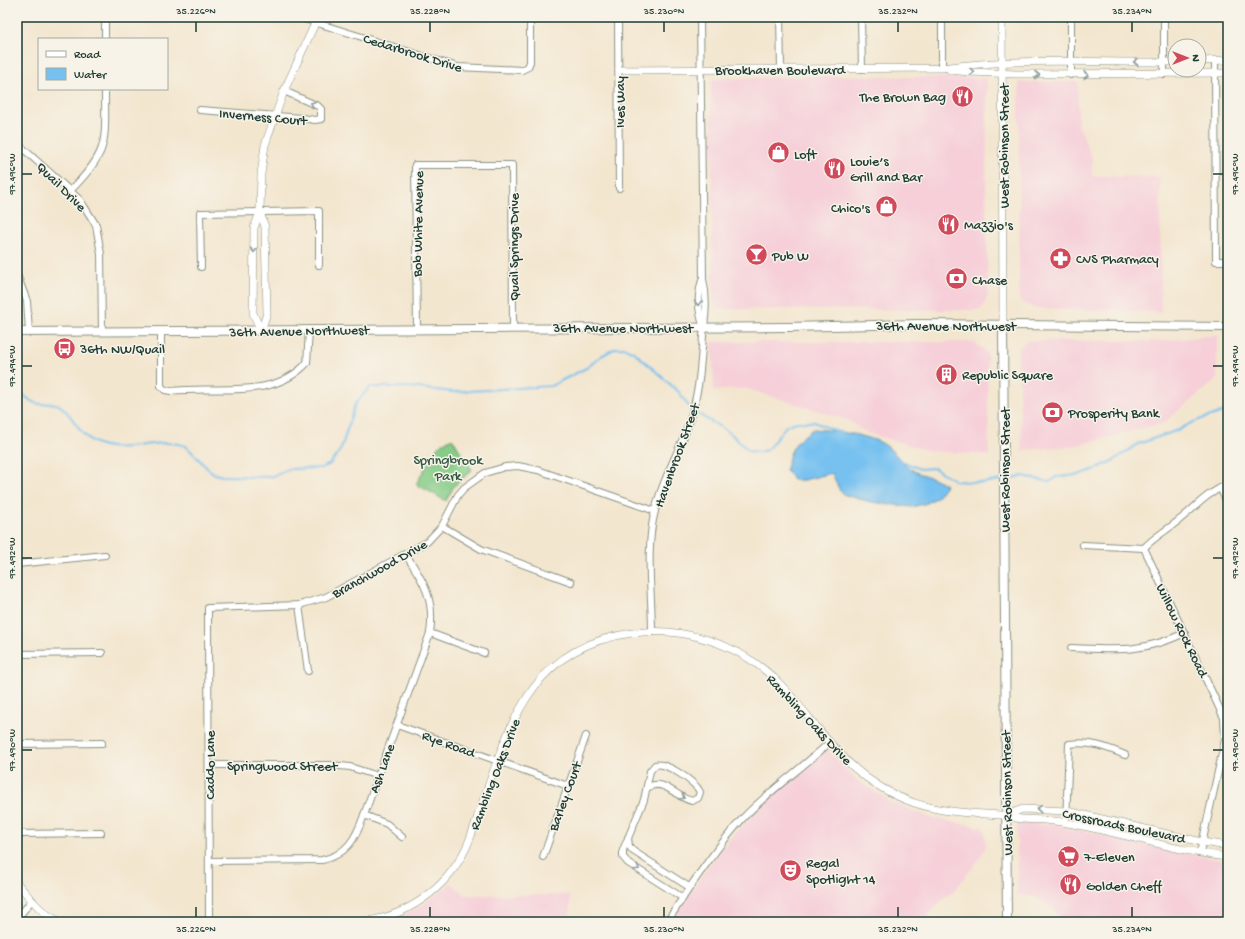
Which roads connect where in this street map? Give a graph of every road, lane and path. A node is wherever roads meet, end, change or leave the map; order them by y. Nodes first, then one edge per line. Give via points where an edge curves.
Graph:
1 (105, 17) edge
2 (298, 17) edge
3 (530, 17) edge
4 (618, 17) edge
5 (700, 17) edge
6 (780, 17) edge
7 (861, 17) edge
8 (942, 17) edge
9 (1002, 17) edge
10 (1071, 17) edge
11 (1164, 17) edge
12 (317, 20) edge
13 (105, 38) edge
14 (1228, 60) edge
15 (1207, 61) edge
16 (1215, 61) junction
17 (1002, 62) junction
18 (1072, 62) junction
19 (1164, 62) junction
20 (942, 68) junction
21 (781, 69) junction
22 (862, 69) junction
23 (619, 70) junction
24 (700, 70) junction
25 (1228, 73) edge
26 (1003, 74) junction
27 (1164, 74) junction
28 (1216, 74) junction
29 (1072, 75) junction
30 (105, 90) edge
31 (284, 91) junction
32 (200, 110) dead end
33 (274, 116) junction
34 (17, 143) edge
35 (512, 165) joint
36 (619, 188) dead end
37 (70, 191) junction
38 (260, 212) junction
39 (1228, 261) edge
40 (319, 265) dead end
41 (201, 267) dead end
42 (17, 275) edge
43 (1004, 324) junction
44 (704, 327) junction
45 (1228, 327) edge
46 (513, 328) junction
47 (416, 329) junction
48 (309, 330) junction
49 (102, 331) junction
50 (161, 331) junction
51 (261, 331) junction
52 (17, 332) edge
53 (29, 332) junction
54 (1228, 485) edge
55 (1220, 488) junction
56 (1228, 504) edge
57 (655, 511) junction
58 (442, 526) junction
59 (1083, 545) dead end
60 (1144, 548) junction
61 (105, 554) dead end
62 (406, 555) junction
63 (17, 564) edge
64 (571, 582) dead end
65 (299, 606) junction
66 (208, 608) joint
67 (652, 632) junction
68 (430, 633) junction
69 (1185, 633) junction
70 (1072, 648) dead end
71 (102, 653) dead end
72 (484, 653) dead end
73 (17, 654) edge
74 (308, 671) dead end
75 (397, 725) junction
76 (586, 736) dead end
77 (102, 743) dead end
78 (829, 743) junction
79 (17, 744) edge
80 (1125, 755) dead end
81 (497, 760) junction
82 (209, 765) junction
83 (378, 776) junction
84 (568, 786) junction
85 (647, 788) junction
86 (1067, 811) junction
87 (364, 815) junction
88 (1006, 815) junction
89 (1066, 823) junction
90 (101, 833) dead end
91 (17, 834) edge
92 (402, 837) dead end
93 (628, 838) junction
94 (1202, 842) junction
95 (1228, 846) edge
96 (1200, 853) junction
97 (543, 857) dead end
98 (1228, 857) edge
99 (209, 861) junction
100 (17, 883) edge
101 (689, 887) junction
102 (683, 898) junction
103 (32, 900) junction
104 (17, 919) edge
105 (62, 922) edge
106 (209, 922) edge
107 (225, 922) edge
108 (257, 922) edge
109 (358, 922) edge
110 (667, 922) edge
111 (1007, 922) edge

1 - 13 street
2 - 12 street, Cedarbrook Drive
3 - 12 street, Cedarbrook Drive via 529,65 522,70 458,67
4 - 23 street, Ives Way
5 - 24 street, Havenbrook Street
6 - 21 street
7 - 22 street
8 - 20 street
9 - 17 street, West Robinson Street
10 - 18 street
11 - 19 street
12 - 31 street
14 - 16 street
15 - 16 street
16 - 28 street
17 - 18 street, Brookhaven Boulevard
17 - 20 street, Brookhaven Boulevard
17 - 26 street, West Robinson Street
19 -> 18 street, Brookhaven Boulevard
18 - 29 street
19 - 27 street
20 - 22 street, Brookhaven Boulevard
20 -> 26 street, Brookhaven Boulevard
21 - 22 street, Brookhaven Boulevard
21 - 24 street, Brookhaven Boulevard
23 - 24 street, Brookhaven Boulevard
23 - 36 street, Ives Way
24 - 44 street, Havenbrook Street via 702,279 698,294 698,310
25 - 28 street, Brookhaven Boulevard
26 -> 29 street, Brookhaven Boulevard
26 - 43 street, West Robinson Street
27 - 28 street, Brookhaven Boulevard
29 -> 27 street, Brookhaven Boulevard
28 - 39 street via 1216,261
30 - 37 street via 105,138 102,150 96,162
31 - 33 street
33 -> 31 street, Inverness Court via 315,120 322,117 318,106
32 - 33 street, Inverness Court
33 - 38 street via 263,160
34 - 37 street, Quail Drive
35 - 46 street, Quail Springs Drive
35 - 47 street, Bob White Avenue via 416,165
37 - 49 street, Quail Drive via 86,208 98,232 102,280
38 - 40 street via 319,211
38 - 41 street via 200,213
38 - 51 street via 265,227 267,313
38 -> 51 street via 254,228 253,313
42 - 53 street via 27,301
43 - 44 main road, 36th Avenue Northwest
43 - 45 main road, 36th Avenue Northwest
43 - 88 main road, West Robinson Street
44 - 46 main road, 36th Avenue Northwest
44 - 57 street, Havenbrook Street via 699,388 689,422
46 - 47 main road, 36th Avenue Northwest
47 - 48 main road, 36th Avenue Northwest
48 - 50 street via 307,363 291,376 276,383 255,389 171,390 162,389 160,382
48 - 51 main road, 36th Avenue Northwest
49 - 50 main road, 36th Avenue Northwest
49 - 53 main road, 36th Avenue Northwest
50 - 51 main road, 36th Avenue Northwest
52 - 53 main road, 36th Avenue Northwest
54 - 55 street
55 - 56 street
55 - 60 street
57 - 58 street, Branchwood Drive via 538,470 511,466 485,473 469,484 458,495
57 - 67 street, Havenbrook Street via 651,538
58 - 62 street, Branchwood Drive via 427,542
58 - 64 street via 481,549
59 - 60 street
60 - 69 street, Willow Rock Road
61 - 63 street
62 - 65 street, Branchwood Drive via 322,599
62 - 68 street, Ash Lane via 430,601
65 - 66 street, Branchwood Drive
65 - 74 street
66 - 82 street, Caddo Lane
67 - 78 street, Rambling Oaks Drive via 690,635 723,645 744,656 774,678
67 - 81 street, Rambling Oaks Drive via 603,640 556,664 526,697 516,713
68 - 72 street
68 - 75 street, Ash Lane
69 - 70 street via 1163,643 1135,650
69 - 94 street, Willow Rock Road via 1220,706 1225,725 1225,740
71 - 73 street
75 - 81 street, Rye Road
75 - 83 street, Ash Lane
76 - 84 street, Barley Court
77 - 79 street
78 - 88 street, Rambling Oaks Drive via 868,779 916,804 964,813
78 - 101 street via 744,818
80 - 86 street via 1093,743 1068,744
81 - 84 street, Rye Road
81 - 109 street, Rambling Oaks Drive via 466,848 445,880 433,892 409,907 375,920
82 - 83 street, Springwood Street via 331,764
82 - 99 street, Caddo Lane
83 - 87 street, Ash Lane
84 - 97 street, Barley Court
85 -> 85 street via 662,785 692,801 698,798 700,792 694,784 670,768 658,764 650,771
85 - 93 street
86 -> 88 street, Crossroads Boulevard via 1023,809
86 - 89 street
86 - 94 street, Crossroads Boulevard
87 - 92 street via 387,824
87 - 99 street, Ash Lane via 349,847 328,859 308,862
88 - 89 street, Crossroads Boulevard via 1020,819
88 - 111 main road, West Robinson Street
89 - 96 street, Crossroads Boulevard
90 - 91 street
93 - 101 street via 633,851
93 -> 102 street via 623,850 625,860
94 - 95 street, Crossroads Boulevard
94 - 96 street, Willow Rock Road
96 - 98 street, Crossroads Boulevard
99 - 106 street, Caddo Lane
100 - 103 street
101 - 102 street
102 - 110 street
103 - 104 street
103 - 105 street via 48,915
107 - 108 street

